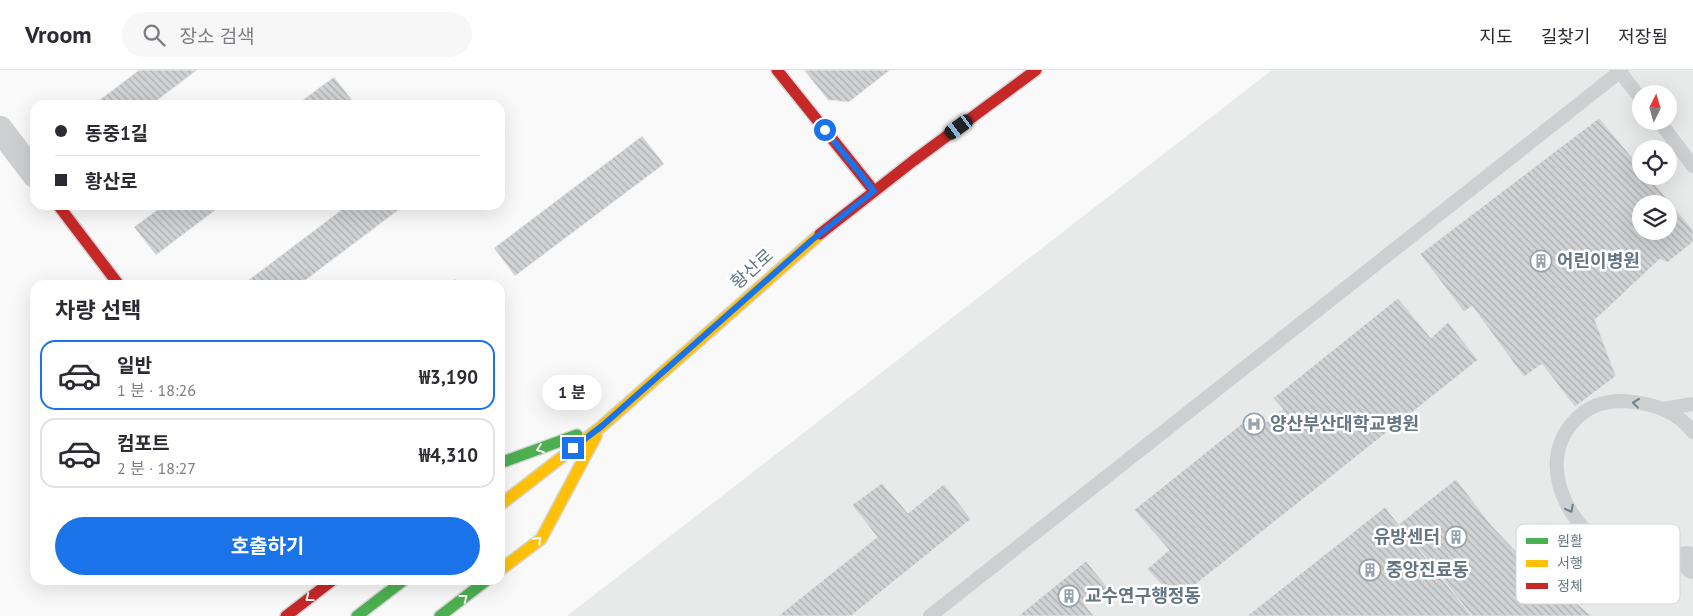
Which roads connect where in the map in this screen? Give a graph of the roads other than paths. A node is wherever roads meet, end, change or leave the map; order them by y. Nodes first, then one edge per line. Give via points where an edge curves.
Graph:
1 (777, 70) edge
2 (1036, 70) edge
3 (1621, 71) edge
4 (1632, 86) edge
5 (0, 129) edge
6 (1666, 130) edge
7 (1693, 166) edge
8 (30, 168) edge
9 (874, 191) junction
10 (62, 210) edge
11 (115, 280) edge
12 (1693, 404) edge
13 (1664, 409) junction
14 (602, 426) junction
15 (1693, 432) edge
16 (505, 461) edge
17 (505, 501) edge
18 (1579, 524) edge
19 (505, 566) edge
20 (326, 585) edge
21 (397, 585) edge
22 (481, 585) edge
23 (286, 616) edge
24 (357, 616) edge
25 (440, 616) edge
26 (930, 616) edge

1 - 9 main road
2 - 9 main road, 황산로
3 - 4 lane
3 - 26 lane
5 - 8 street
6 - 7 lane
9 - 14 main road, 황산로 via 812,240
10 - 11 main road
12 - 13 lane
13 - 15 lane
13 -> 18 lane via 1618,401 1592,407 1567,428 1558,450 1556,468 1569,508
14 -> 16 main road
14 - 17 main road, 황산로
19 -> 14 main road via 541,539
20 -> 23 main road
21 - 24 main road
25 -> 22 main road

